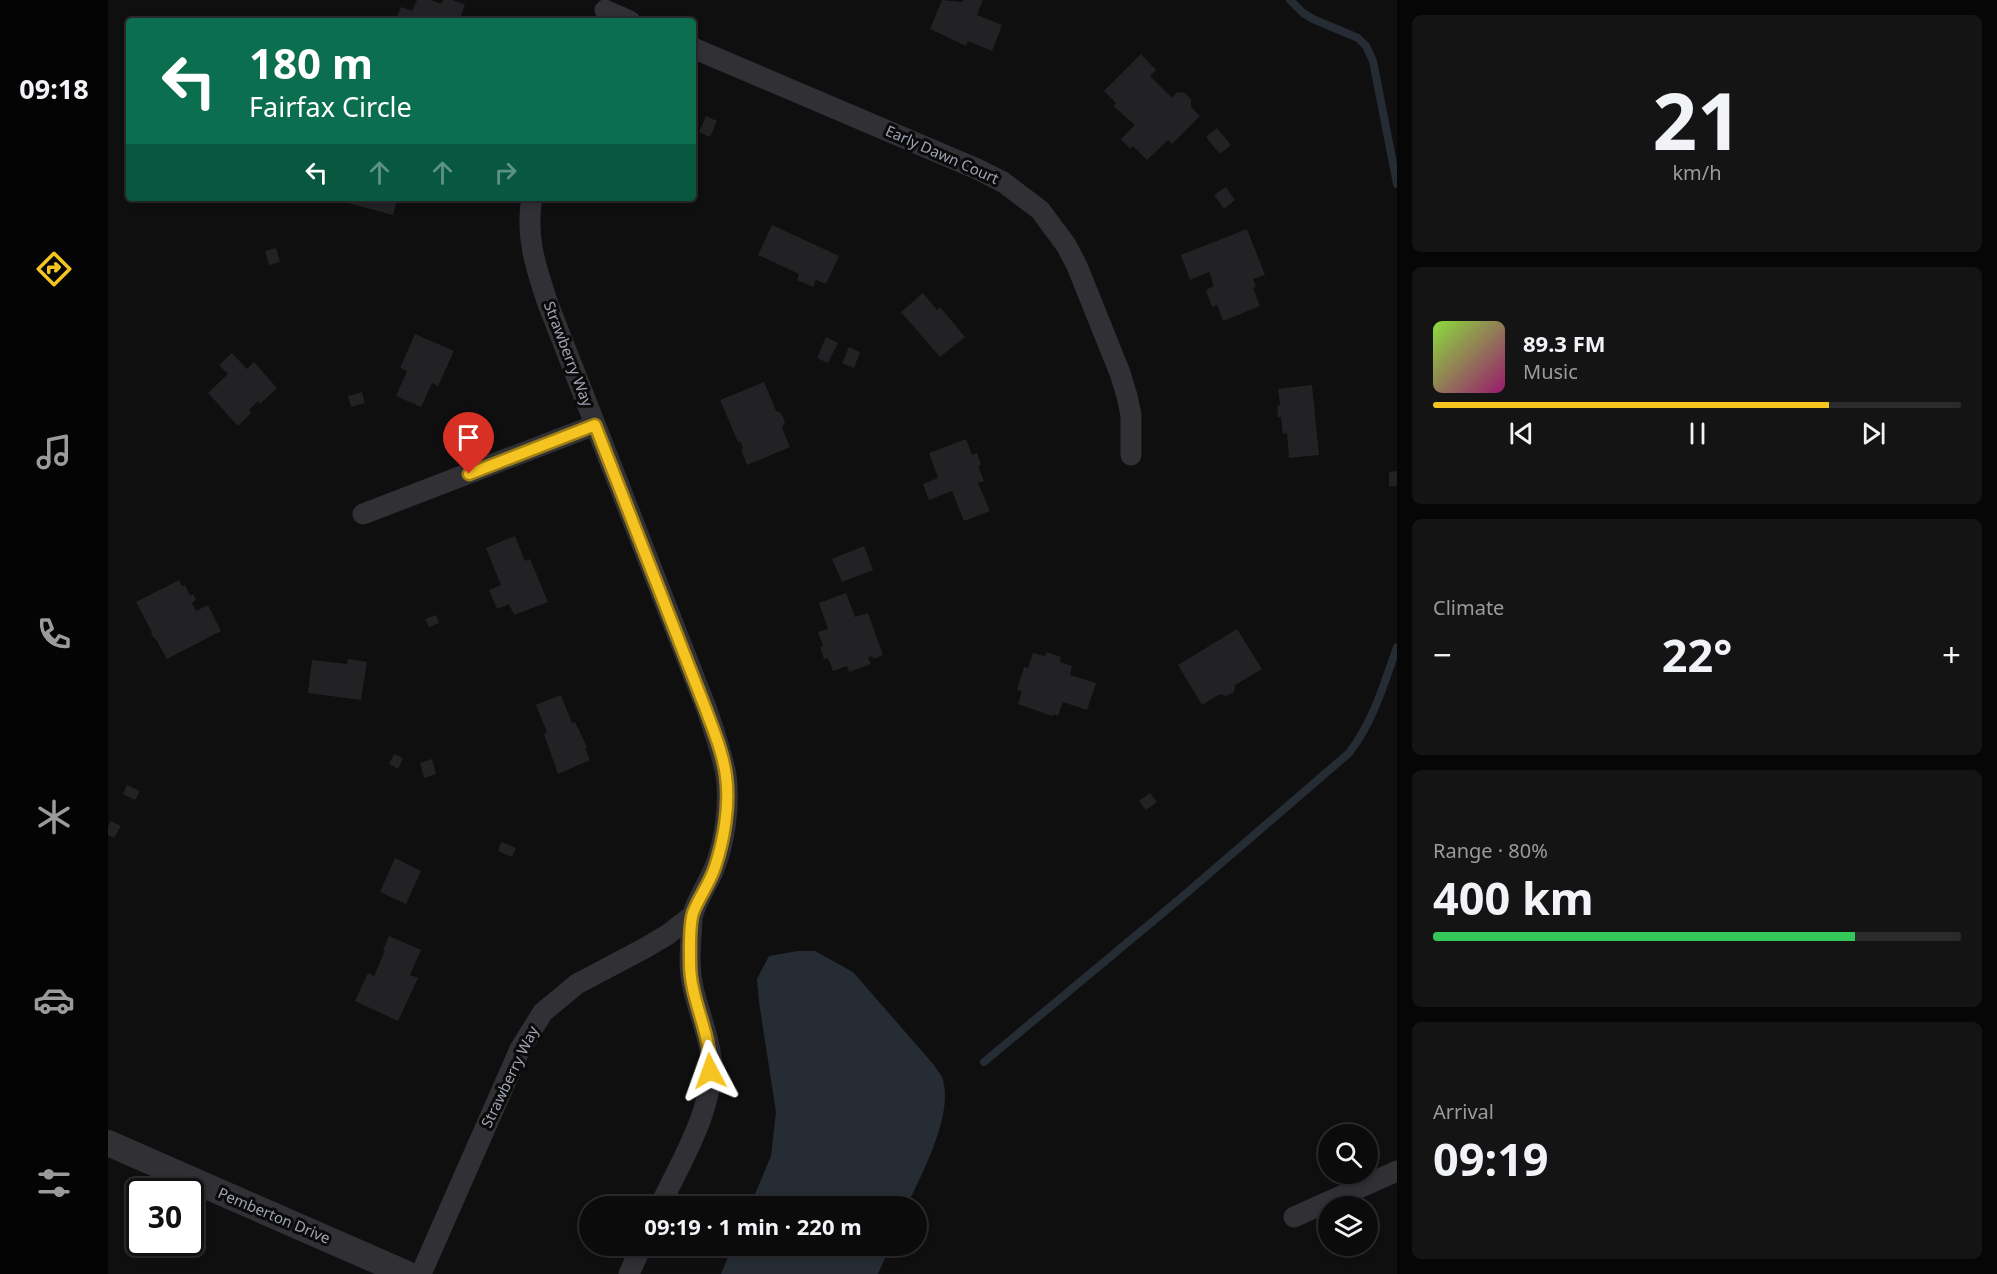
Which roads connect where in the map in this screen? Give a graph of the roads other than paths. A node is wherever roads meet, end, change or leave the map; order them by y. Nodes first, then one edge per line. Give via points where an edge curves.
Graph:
1 (605, 10) edge
2 (623, 18) edge
3 (696, 49) edge
4 (531, 201) edge
5 (595, 425) junction
6 (1131, 455) dead end
7 (363, 514) dead end
8 (693, 915) junction
9 (108, 1143) edge
10 (1397, 1171) edge
11 (665, 1196) edge
12 (1294, 1217) dead end
13 (637, 1256) edge
14 (407, 1274) edge
15 (421, 1274) edge
16 (629, 1274) edge

1 - 2 street
3 - 6 street, Early Dawn Court via 977,169 1003,182 1040,210 1077,266 1120,373 1131,415
4 - 5 street, Strawberry Way via 529,240 536,268
5 - 7 street
5 - 8 street, Strawberry Way via 706,710 726,777 722,838 715,867
8 - 11 street, Strawberry Way via 690,966 708,1037 710,1084 698,1124
8 - 15 street, Strawberry Way via 645,948 576,984 543,1012 520,1049
9 - 14 street, Pemberton Drive
10 - 12 street
13 - 16 street

